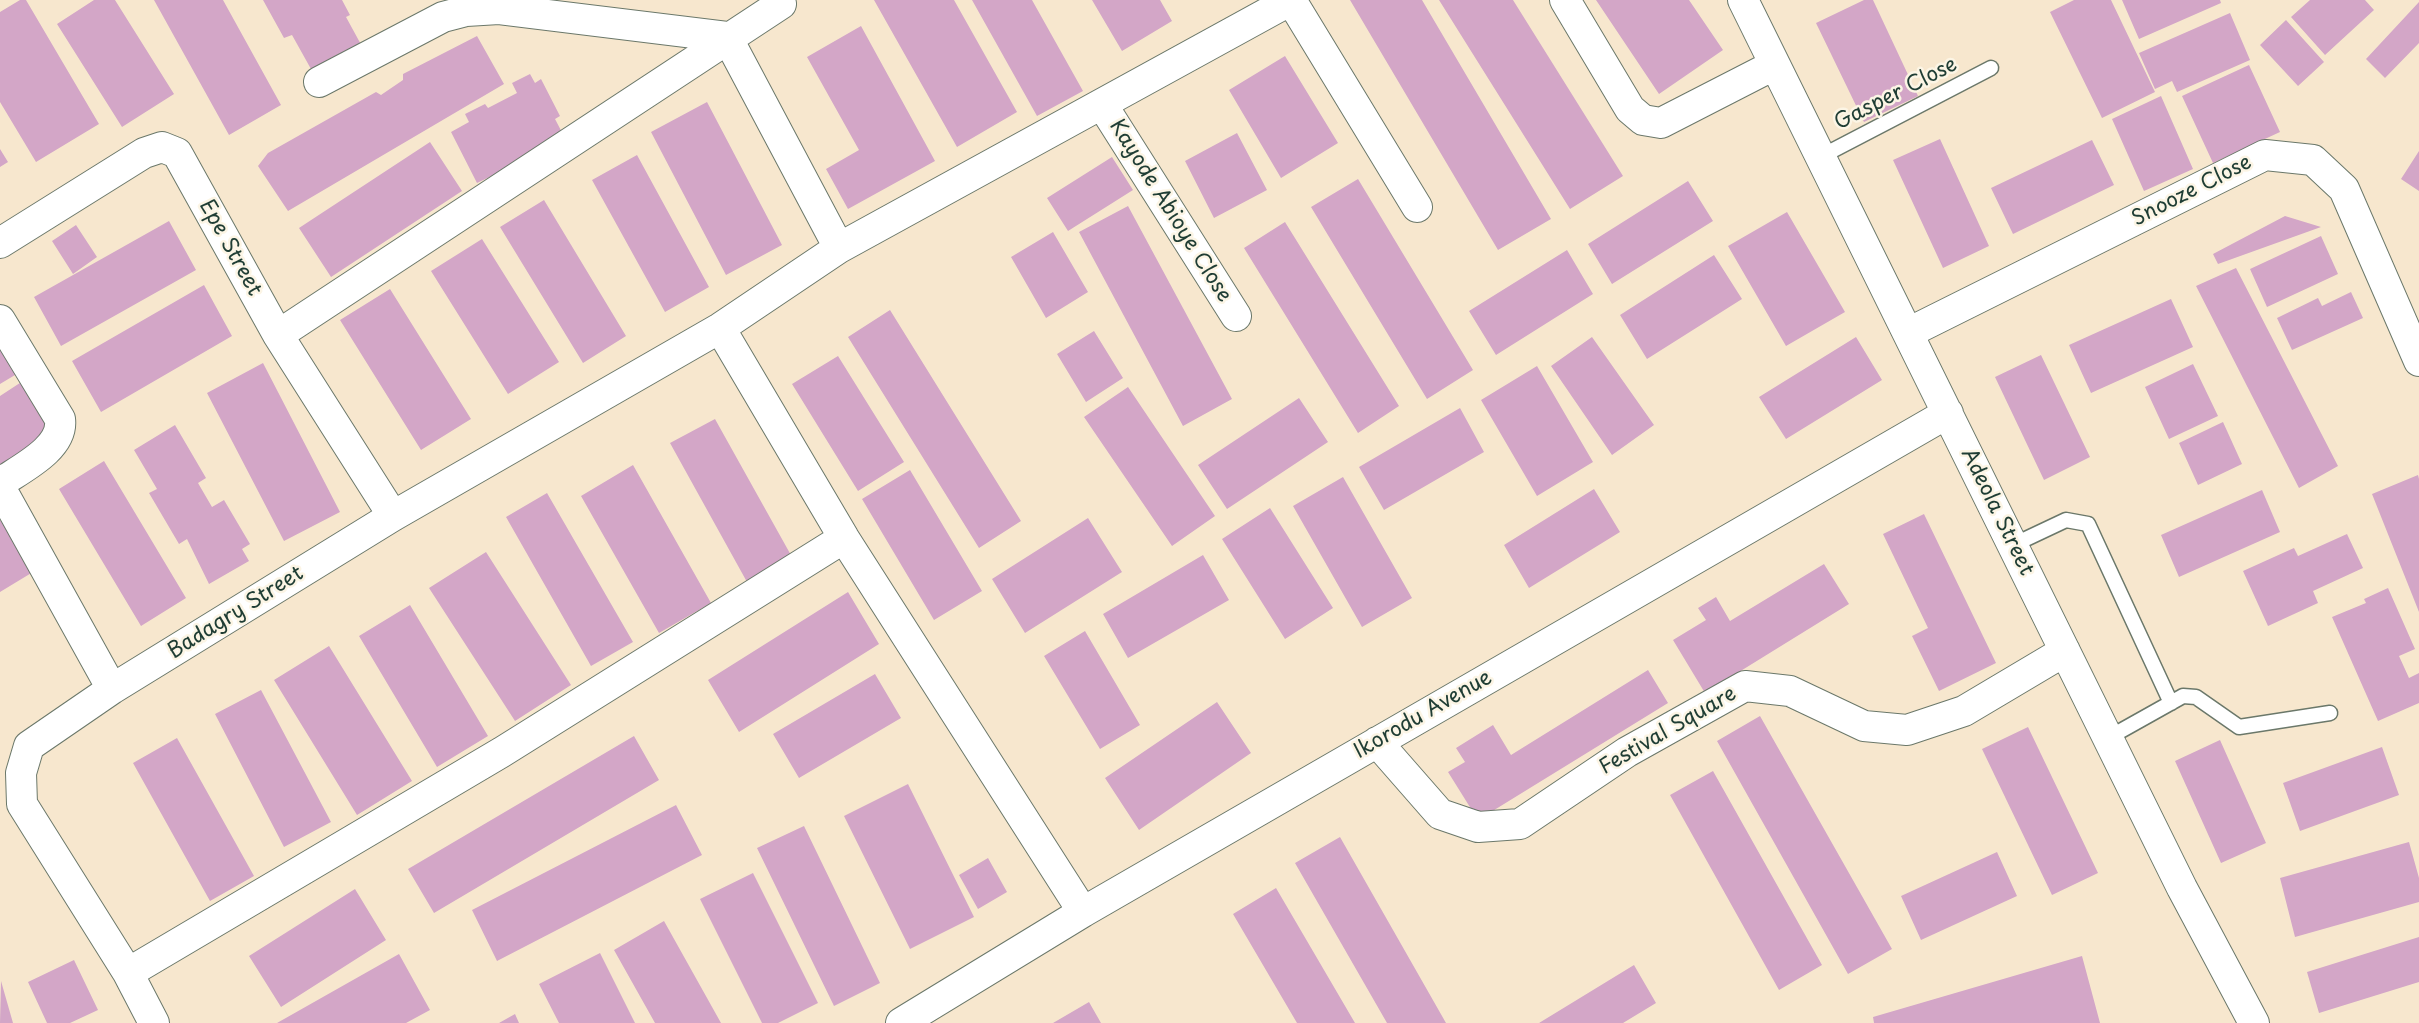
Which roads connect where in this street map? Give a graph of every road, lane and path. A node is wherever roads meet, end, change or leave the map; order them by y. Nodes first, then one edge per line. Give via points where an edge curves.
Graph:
1 (1291, 0) edge
2 (1565, 0) edge
3 (1743, 0) edge
4 (781, 5) dead end
5 (727, 37) junction
6 (1774, 65) junction
7 (1991, 68) dead end
8 (319, 82) dead end
9 (1103, 106) junction
10 (1820, 157) junction
11 (1417, 207) dead end
12 (0, 243) edge
13 (839, 248) junction
14 (1236, 316) dead end
15 (0, 320) edge
16 (720, 328) junction
17 (1908, 333) junction
18 (278, 335) junction
19 (2419, 361) edge
20 (1948, 413) junction
21 (0, 485) edge
22 (393, 516) junction
23 (844, 538) junction
24 (2013, 545) junction
25 (2065, 651) junction
26 (112, 689) junction
27 (2171, 703) junction
28 (2330, 713) dead end
29 (2108, 738) junction
30 (1377, 742) junction
31 (1083, 912) junction
32 (128, 973) junction
33 (155, 1023) edge
34 (901, 1023) edge
35 (2254, 1023) edge

1 - 9 street, Badagry Street
1 - 11 street
2 - 6 street via 1630,109 1643,120 1661,123
3 - 6 street, Adeola Street
4 - 5 street
5 - 8 street via 499,9 466,11 443,17
5 - 13 street
5 - 18 street
6 - 10 street, Adeola Street
7 - 10 lane, Gasper Close
9 - 13 street, Badagry Street
9 - 14 street, Kayode Abioye Close
10 - 17 street, Adeola Street
12 - 18 street, Epe Street via 144,153 162,147 177,153
13 - 16 street, Badagry Street
15 - 21 street via 60,419 62,430 57,441
16 - 22 street, Badagry Street
16 - 23 street
17 - 19 street, Snooze Close via 2265,155 2313,160 2344,189
17 - 20 street, Adeola Street
18 - 22 street, Epe Street
20 - 24 street, Adeola Street
20 - 30 street, Ikorodu Avenue
21 - 26 street
22 - 26 street, Badagry Street
23 - 31 street
23 - 32 street via 502,752
24 - 25 street, Adeola Street
24 - 27 lane via 2066,520 2088,524
25 - 29 street, Adeola Street
25 - 30 street, Festival Square via 1964,711 1907,730 1864,726 1790,691 1745,686 1627,752 1520,824 1478,827 1440,814
26 - 32 street, Badagry Street via 29,746 20,773 22,804
27 - 28 lane via 2183,696 2196,697 2239,727
27 - 29 lane
29 - 35 street, Adeola Street
30 - 31 street, Ikorodu Avenue
31 - 34 street, Ikorodu Avenue
32 - 33 street, Badagry Street

